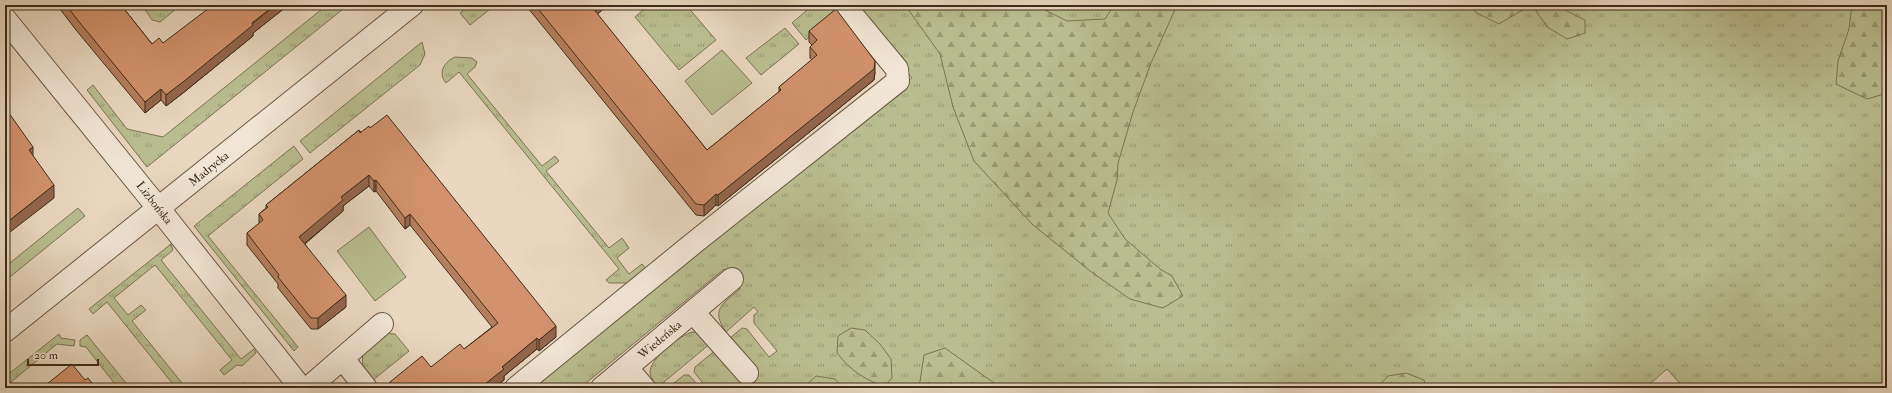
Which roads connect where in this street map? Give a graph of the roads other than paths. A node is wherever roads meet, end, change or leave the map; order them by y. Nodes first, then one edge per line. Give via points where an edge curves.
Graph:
1 (412, 5) edge
2 (844, 5) edge
3 (5, 19) edge
4 (159, 209) junction
5 (732, 278) dead end
6 (693, 312) junction
7 (382, 324) dead end
8 (5, 331) edge
9 (343, 359) junction
10 (627, 368) junction
11 (747, 373) dead end
12 (301, 388) edge
13 (308, 388) edge
14 (366, 388) edge
15 (516, 388) edge
16 (602, 388) edge
17 (644, 388) edge

1 - 4 street, Madrycka
2 - 15 street via 897,69 898,81 683,251
3 - 4 street, Lizbońska
4 - 8 street, Madrycka
4 - 12 street, Lizbońska
5 - 6 street, Wiedeńska
6 - 10 street, Wiedeńska
6 - 11 street, Wiedeńska
7 - 9 street
9 - 13 street
9 - 14 street
10 - 16 street, Wiedeńska
10 - 17 street, Wiedeńska

